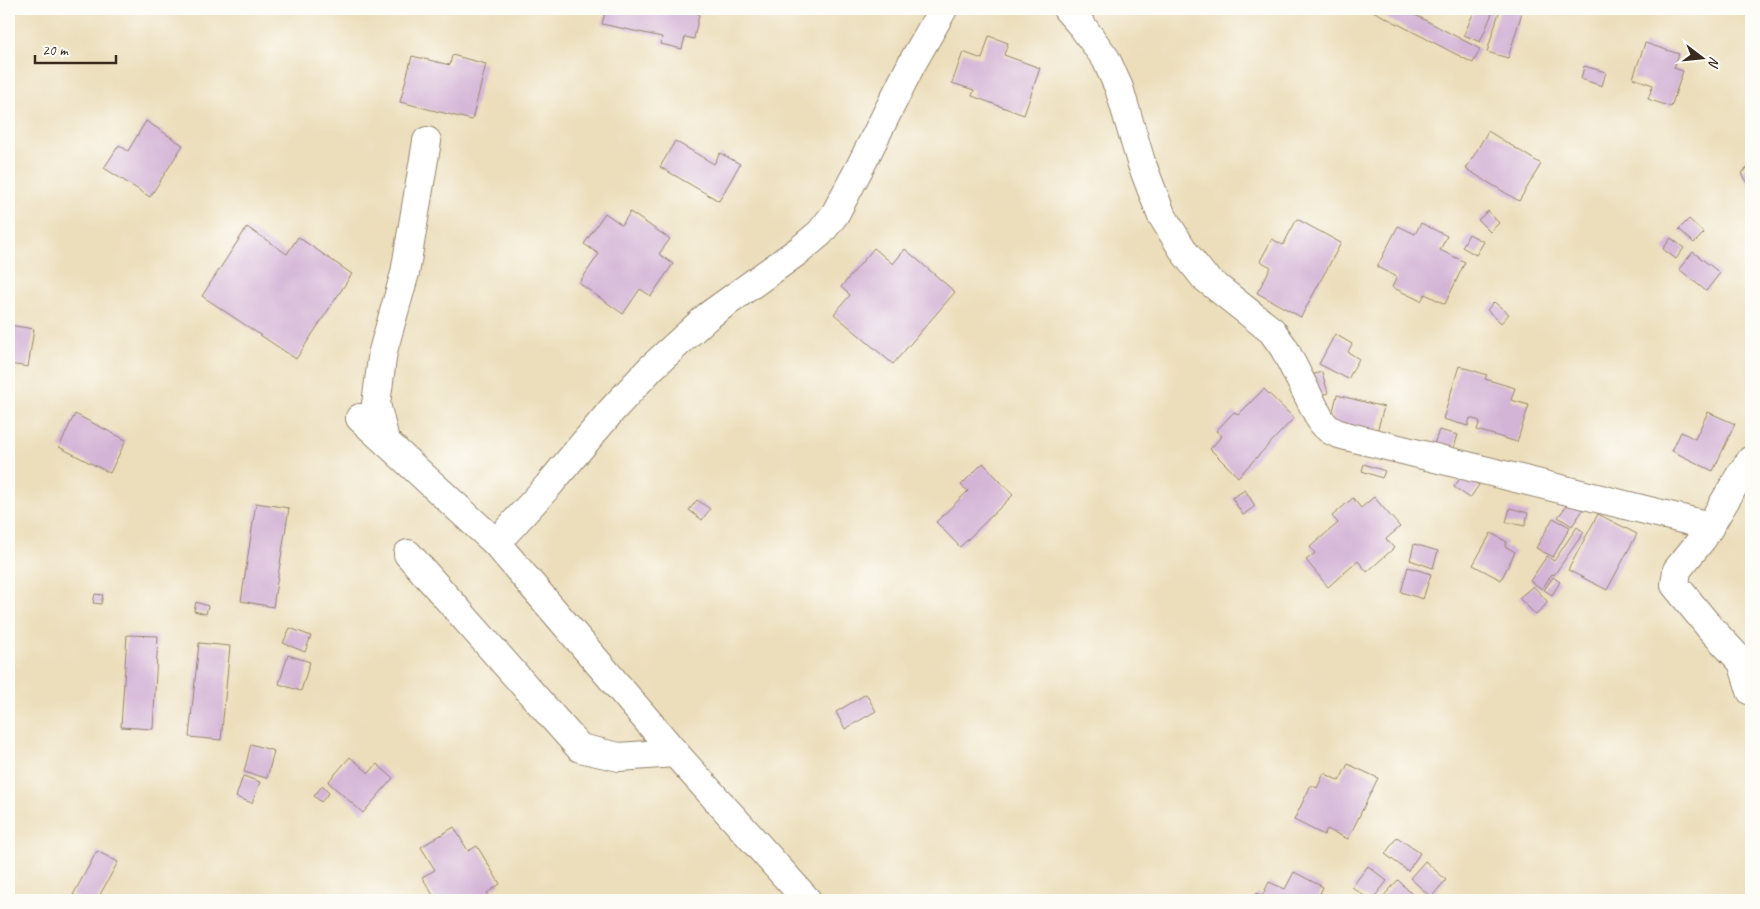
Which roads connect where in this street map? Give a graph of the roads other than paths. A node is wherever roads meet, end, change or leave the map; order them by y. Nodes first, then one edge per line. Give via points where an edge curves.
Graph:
1 (944, 9) edge
2 (1067, 9) edge
3 (427, 141) dead end
4 (360, 418) dead end
5 (385, 440) junction
6 (1751, 460) edge
7 (1710, 526) junction
8 (496, 543) junction
9 (408, 554) dead end
10 (1751, 691) edge
11 (675, 753) junction
12 (807, 900) edge

1 - 8 street via 911,65 835,214 820,233 708,316 651,368
2 - 7 street via 1106,59 1119,88 1141,162 1161,214 1185,253 1204,277 1275,336 1326,428 1346,436
3 - 5 street via 405,273 383,351 376,404
4 - 5 street
5 - 8 street
6 - 7 street
7 - 10 street via 1677,570 1675,585 1742,662
8 - 11 street
9 - 11 street via 580,748 619,757
11 - 12 street

